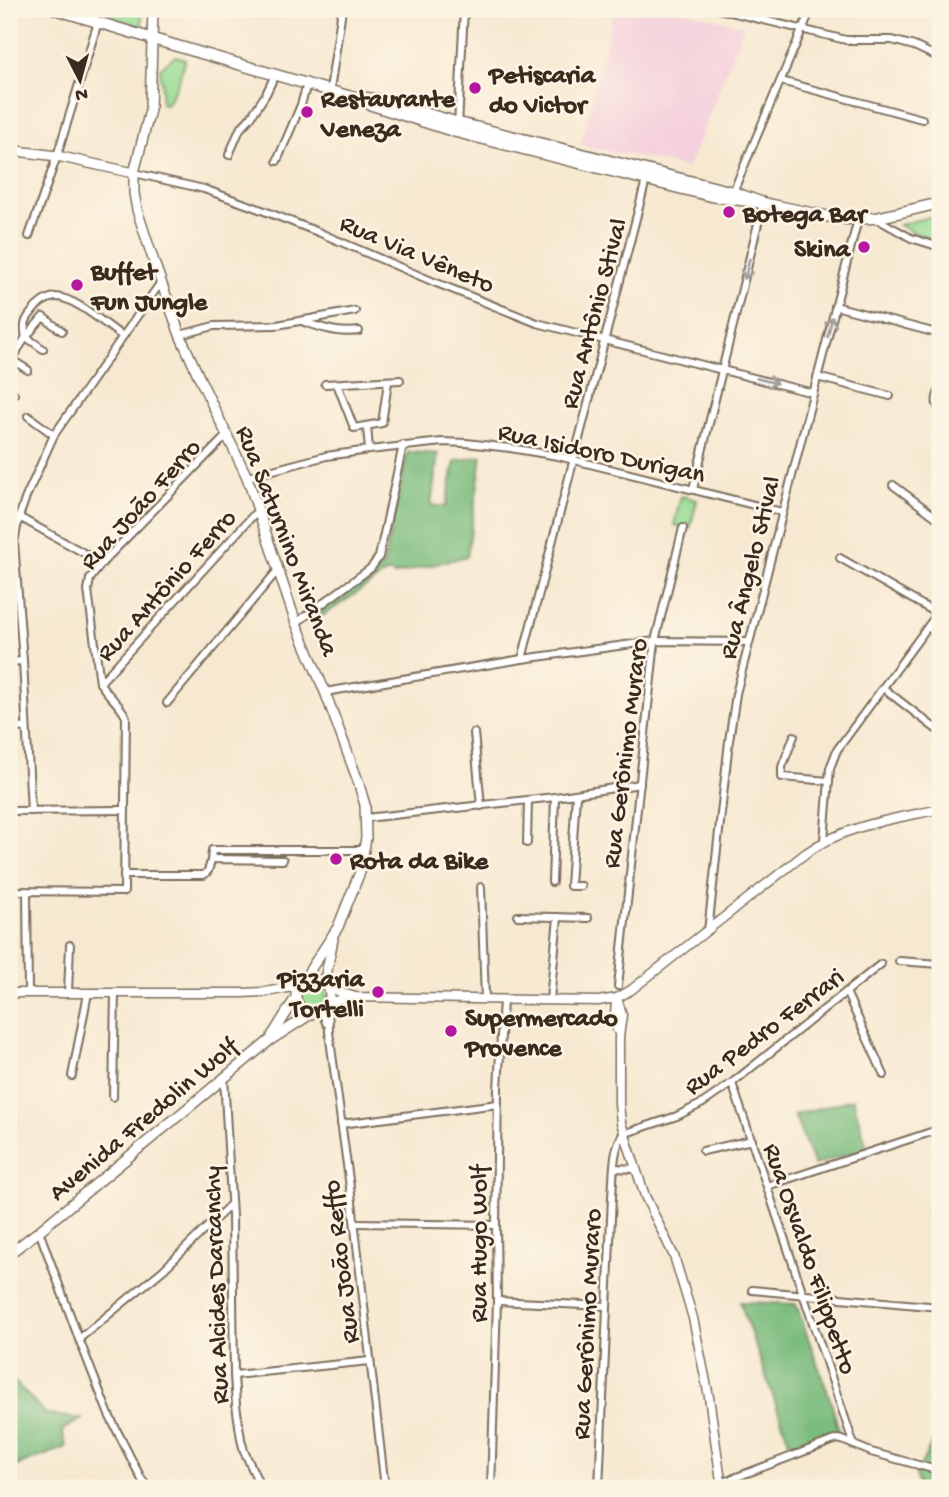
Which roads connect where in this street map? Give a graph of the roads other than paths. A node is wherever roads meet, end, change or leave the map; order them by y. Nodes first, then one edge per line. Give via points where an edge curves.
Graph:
1 (55, 9) edge
2 (153, 9) edge
3 (342, 9) edge
4 (464, 9) edge
5 (719, 9) edge
6 (811, 9) edge
7 (98, 22) junction
8 (803, 29) junction
9 (153, 39) junction
10 (940, 58) edge
11 (275, 75) junction
12 (780, 81) junction
13 (307, 84) junction
14 (330, 90) junction
15 (922, 119) dead end
16 (458, 128) junction
17 (9, 150) edge
18 (229, 155) dead end
19 (57, 156) junction
20 (277, 161) dead end
21 (134, 173) junction
22 (646, 180) junction
23 (733, 192) junction
24 (940, 202) edge
25 (763, 203) junction
26 (876, 218) junction
27 (858, 219) junction
28 (29, 236) dead end
29 (940, 247) edge
30 (161, 282) junction
31 (835, 306) junction
32 (355, 311) dead end
33 (302, 321) junction
34 (62, 331) dead end
35 (359, 331) dead end
36 (180, 334) junction
37 (940, 334) edge
38 (122, 336) junction
39 (26, 337) junction
40 (9, 339) edge
41 (604, 341) junction
42 (43, 349) dead end
43 (17, 352) junction
44 (10, 361) edge
45 (28, 370) dead end
46 (722, 370) junction
47 (817, 377) junction
48 (400, 380) dead end
49 (388, 382) junction
50 (325, 384) dead end
51 (337, 384) junction
52 (940, 389) edge
53 (813, 393) junction
54 (890, 396) dead end
55 (940, 409) edge
56 (28, 416) dead end
57 (367, 426) junction
58 (54, 435) junction
59 (227, 435) junction
60 (403, 446) junction
61 (369, 450) junction
62 (573, 459) junction
63 (247, 477) junction
64 (893, 485) dead end
65 (693, 489) junction
66 (258, 510) junction
67 (782, 512) junction
68 (19, 517) junction
69 (940, 520) edge
70 (683, 528) dead end
71 (840, 558) dead end
72 (102, 563) junction
73 (278, 570) junction
74 (939, 612) edge
75 (296, 623) junction
76 (928, 627) junction
77 (940, 637) edge
78 (655, 641) junction
79 (749, 642) junction
80 (522, 659) junction
81 (9, 662) edge
82 (23, 662) junction
83 (100, 683) junction
84 (883, 688) junction
85 (325, 692) junction
86 (167, 703) dead end
87 (9, 727) edge
88 (26, 728) junction
89 (936, 729) dead end
90 (474, 733) dead end
91 (794, 736) dead end
92 (830, 780) junction
93 (640, 784) junction
94 (576, 795) junction
95 (555, 797) junction
96 (528, 800) junction
97 (481, 806) junction
98 (940, 809) edge
99 (125, 810) junction
100 (9, 811) edge
101 (31, 811) junction
102 (366, 818) junction
103 (824, 841) junction
104 (527, 843) dead end
105 (365, 850) junction
106 (283, 859) dead end
107 (211, 861) junction
108 (124, 875) junction
109 (552, 882) dead end
110 (581, 886) dead end
111 (481, 887) dead end
112 (9, 891) edge
113 (27, 892) junction
114 (518, 916) dead end
115 (558, 917) junction
116 (588, 918) dead end
117 (708, 931) junction
118 (334, 934) junction
119 (70, 945) dead end
120 (899, 961) dead end
121 (881, 964) dead end
122 (940, 964) edge
123 (300, 985) junction
124 (618, 986) dead end
125 (327, 987) junction
126 (265, 992) junction
127 (846, 992) junction
128 (9, 993) edge
129 (28, 993) junction
130 (68, 993) junction
131 (88, 993) junction
132 (115, 993) junction
133 (355, 997) junction
134 (295, 998) junction
135 (617, 998) junction
136 (485, 999) junction
137 (503, 1000) junction
138 (550, 1000) junction
139 (325, 1007) junction
140 (311, 1014) junction
141 (269, 1041) junction
142 (884, 1075) dead end
143 (72, 1076) dead end
144 (224, 1077) junction
145 (733, 1083) junction
146 (113, 1097) dead end
147 (498, 1104) junction
148 (341, 1124) junction
149 (940, 1129) edge
150 (623, 1134) junction
151 (752, 1140) junction
152 (704, 1151) dead end
153 (615, 1168) junction
154 (635, 1169) junction
155 (767, 1186) junction
156 (231, 1205) junction
157 (355, 1223) junction
158 (496, 1225) junction
159 (39, 1231) junction
160 (9, 1254) edge
161 (752, 1290) dead end
162 (804, 1295) junction
163 (497, 1301) junction
164 (607, 1306) junction
165 (940, 1307) edge
166 (79, 1339) junction
167 (370, 1361) junction
168 (234, 1375) junction
169 (855, 1445) junction
170 (940, 1471) edge
171 (721, 1486) edge
172 (149, 1488) edge
173 (261, 1488) edge
174 (385, 1488) edge
175 (491, 1488) edge
176 (599, 1488) edge

1 - 7 main road
2 - 9 main road, Rua Saturnino Miranda
3 - 14 street
4 - 16 street
5 - 8 street
6 - 8 street
7 - 9 main road
7 - 19 street
8 - 10 street via 851,41 892,40
8 - 12 street
9 - 11 main road
9 - 21 main road, Rua Saturnino Miranda via 150,110
11 - 13 main road
11 - 18 street
12 - 15 street
12 - 23 street
13 - 14 main road
13 - 20 street
14 - 16 main road
16 - 22 main road
16 - 23 main road
17 - 19 main road, Rua Via Vêneto
19 - 21 main road, Rua Via Vêneto
19 - 28 street
21 - 30 main road, Rua Saturnino Miranda via 137,210
21 - 41 street, Rua Via Vêneto via 204,189 520,317
22 - 25 main road
22 - 41 street, Rua Antônio Stival
23 - 25 main road
24 - 26 main road
25 - 27 main road
25 -> 46 street
26 - 27 main road
26 - 29 street via 911,238
27 - 31 street, Rua Ângelo Stival
30 - 36 main road, Rua Saturnino Miranda
30 - 38 street
31 - 37 street
47 -> 31 street, Rua Ângelo Stival
32 - 33 street
33 - 35 street via 345,333
33 - 36 street via 214,326
34 - 39 street via 43,317
36 - 59 main road, Rua Saturnino Miranda
38 - 39 street via 58,297 37,306 26,320
38 - 58 street
39 - 42 street
39 - 43 street
40 - 43 street
41 - 46 street, Rua Via Vêneto
41 - 62 street, Rua Antônio Stival
43 - 44 street
44 - 45 street
46 -> 53 street, Rua Via Vêneto
46 - 65 street
47 - 53 street, Rua Ângelo Stival
47 - 54 street
48 - 49 street
49 - 51 street
49 - 57 street via 382,423
50 - 51 street
51 - 57 street via 354,428
52 - 55 street via 936,401
53 - 67 street, Rua Ângelo Stival
56 - 58 street
57 - 61 street
58 - 68 street
59 - 63 main road, Rua Saturnino Miranda
59 - 72 street, Rua João Ferro
60 - 61 street, Rua Isidoro Durigan
60 - 62 street, Rua Isidoro Durigan via 442,442 488,445
60 - 75 street via 379,557 371,568
61 - 63 street, Rua Isidoro Durigan
62 - 65 street, Rua Isidoro Durigan
62 - 80 street, Rua Antônio Stival
63 - 66 main road, Rua Saturnino Miranda
64 - 69 street
65 - 67 street, Rua Isidoro Durigan
66 - 73 main road, Rua Saturnino Miranda
66 - 83 street, Rua Antônio Ferro
67 - 79 street, Rua Ângelo Stival
68 - 72 street
68 - 82 street via 14,542
70 - 78 street, Rua Gerônimo Muraro
71 - 74 street
72 - 83 street, Rua João Ferro via 88,590
73 - 75 main road, Rua Saturnino Miranda
73 - 86 street
74 - 76 street
75 - 85 main road, Rua Saturnino Miranda
76 - 77 street
76 - 84 street
78 - 79 street
78 - 80 street
78 - 93 street, Rua Gerônimo Muraro
79 - 117 street, Rua Ângelo Stival via 730,730
80 - 85 street
81 - 82 street
82 - 88 street
83 - 99 street via 127,717
84 - 89 street
84 - 92 street via 837,750
85 - 102 main road, Rua Saturnino Miranda via 363,795
87 - 88 street
88 - 101 street
90 - 97 street
91 - 92 street via 782,777
92 - 103 street
93 - 94 street
93 - 124 street, Rua Gerônimo Muraro
94 - 95 street
94 - 110 street via 570,886
95 - 96 street
95 - 109 street
96 - 97 street
96 - 104 street
97 - 102 street
98 - 103 street via 856,828
99 - 101 street
99 - 108 street
100 - 101 street
102 - 105 main road, Rua Saturnino Miranda
103 - 117 street
105 - 107 street via 212,850
105 - 118 main road, Rua Saturnino Miranda via 354,891
106 - 107 street
107 - 108 street via 204,875
108 - 113 street via 124,892
111 - 136 street
112 - 113 street
113 - 129 street
114 - 115 street
115 - 116 street
115 - 138 street
117 - 135 street
118 - 123 main road, Rua Saturnino Miranda
118 - 125 main road, Rua Saturnino Miranda
119 - 130 street
120 - 122 street
121 - 127 street, Rua Pedro Ferrari
123 - 125 main road via 311,979
123 - 126 street
123 - 134 main road
125 - 133 street
125 - 139 main road via 330,993
126 - 132 street
126 - 134 street
127 - 142 street
127 - 145 street, Rua Pedro Ferrari
128 - 129 street
129 - 130 street
130 - 131 street
131 - 132 street
131 - 143 street
132 - 146 street
133 - 136 street
133 - 139 street
134 - 140 main road via 301,1009
134 - 141 main road, Avenida Fredolin Wolf
135 - 138 street
135 - 150 street, Rua Gerônimo Muraro
136 - 137 street
137 - 138 street
137 - 147 street, Rua Hugo Wolf
139 - 140 main road
139 - 148 street, Rua João Reffo
140 - 141 main road, Avenida Fredolin Wolf
141 - 144 main road, Avenida Fredolin Wolf
144 - 156 street, Rua Alcides Darcanchy
144 - 159 main road, Avenida Fredolin Wolf
145 - 150 street, Rua Pedro Ferrari via 692,1110
145 - 151 street, Rua Osvaldo Filippetto
147 - 148 street
147 - 158 street, Rua Hugo Wolf
148 - 157 street, Rua João Reffo
149 - 155 street
150 - 153 street, Rua Gerônimo Muraro
150 - 154 street
151 - 152 street
151 - 155 street, Rua Osvaldo Filippetto
153 - 154 street
153 - 164 street, Rua Gerônimo Muraro
154 - 171 street via 674,1256 693,1318
155 - 162 street, Rua Osvaldo Filippetto
156 - 166 street
156 - 168 street, Rua Alcides Darcanchy
157 - 158 street
157 - 167 street, Rua João Reffo
158 - 163 street, Rua Hugo Wolf
159 - 160 main road, Avenida Fredolin Wolf
159 - 166 street
161 - 162 street
162 - 165 street
162 - 169 street, Rua Osvaldo Filippetto
163 - 164 street
163 - 175 street, Rua Hugo Wolf
164 - 176 street, Rua Gerônimo Muraro
166 - 172 street via 109,1415
167 - 168 street
167 - 174 street, Rua João Reffo
168 - 173 street, Rua Alcides Darcanchy via 241,1439
169 - 170 street
169 - 171 street via 832,1440

